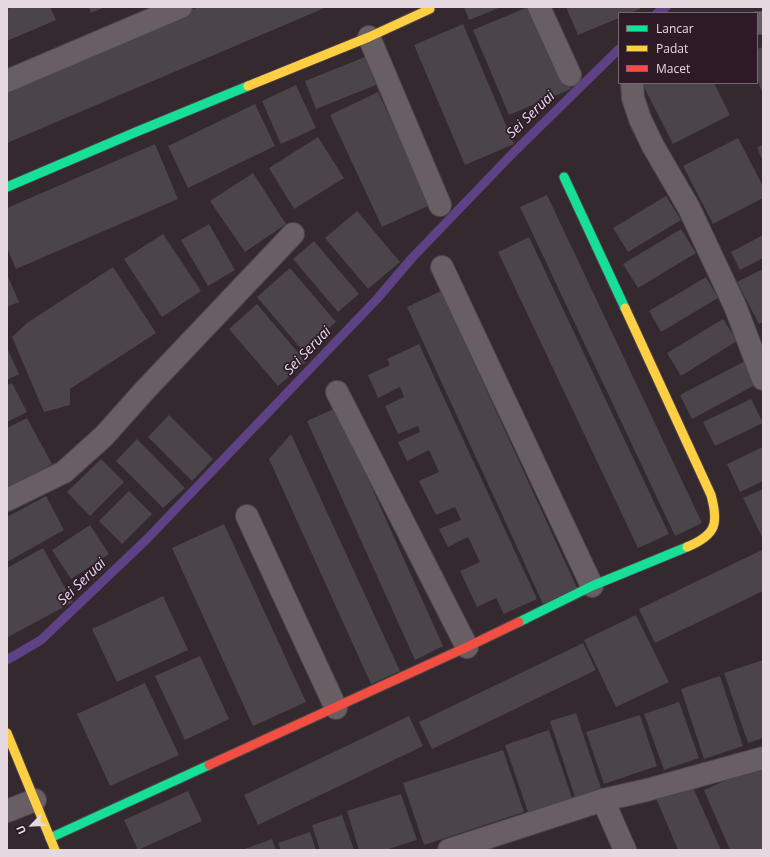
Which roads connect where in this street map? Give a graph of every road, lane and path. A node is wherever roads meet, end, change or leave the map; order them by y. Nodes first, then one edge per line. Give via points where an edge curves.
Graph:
1 (181, 7) edge
2 (539, 7) edge
3 (430, 9) dead end
4 (369, 37) junction
5 (570, 75) dead end
6 (8, 77) edge
7 (632, 84) edge
8 (564, 177) dead end
9 (7, 187) edge
10 (440, 205) dead end
11 (294, 234) dead end
12 (442, 267) dead end
13 (763, 378) edge
14 (337, 392) dead end
15 (7, 500) edge
16 (247, 516) dead end
17 (592, 586) junction
18 (467, 646) junction
19 (336, 708) junction
20 (7, 733) edge
21 (763, 758) edge
22 (35, 800) junction
23 (603, 800) junction
24 (7, 810) edge
25 (50, 838) junction
26 (56, 850) edge
27 (449, 850) edge
28 (625, 850) edge

1 - 6 street
2 - 5 street
3 - 4 street
4 - 9 street
4 - 10 street
7 - 13 street via 632,98 640,119 699,229 735,306
8 - 17 street via 708,488 715,511 715,525 699,542
11 - 15 street via 104,436 64,472
12 - 17 street
14 - 18 street
16 - 19 street
17 - 18 street
18 - 19 street
19 - 25 street
20 - 22 street
21 - 23 street
22 - 24 street
22 - 25 street
23 - 27 street
23 - 28 street
25 - 26 street

